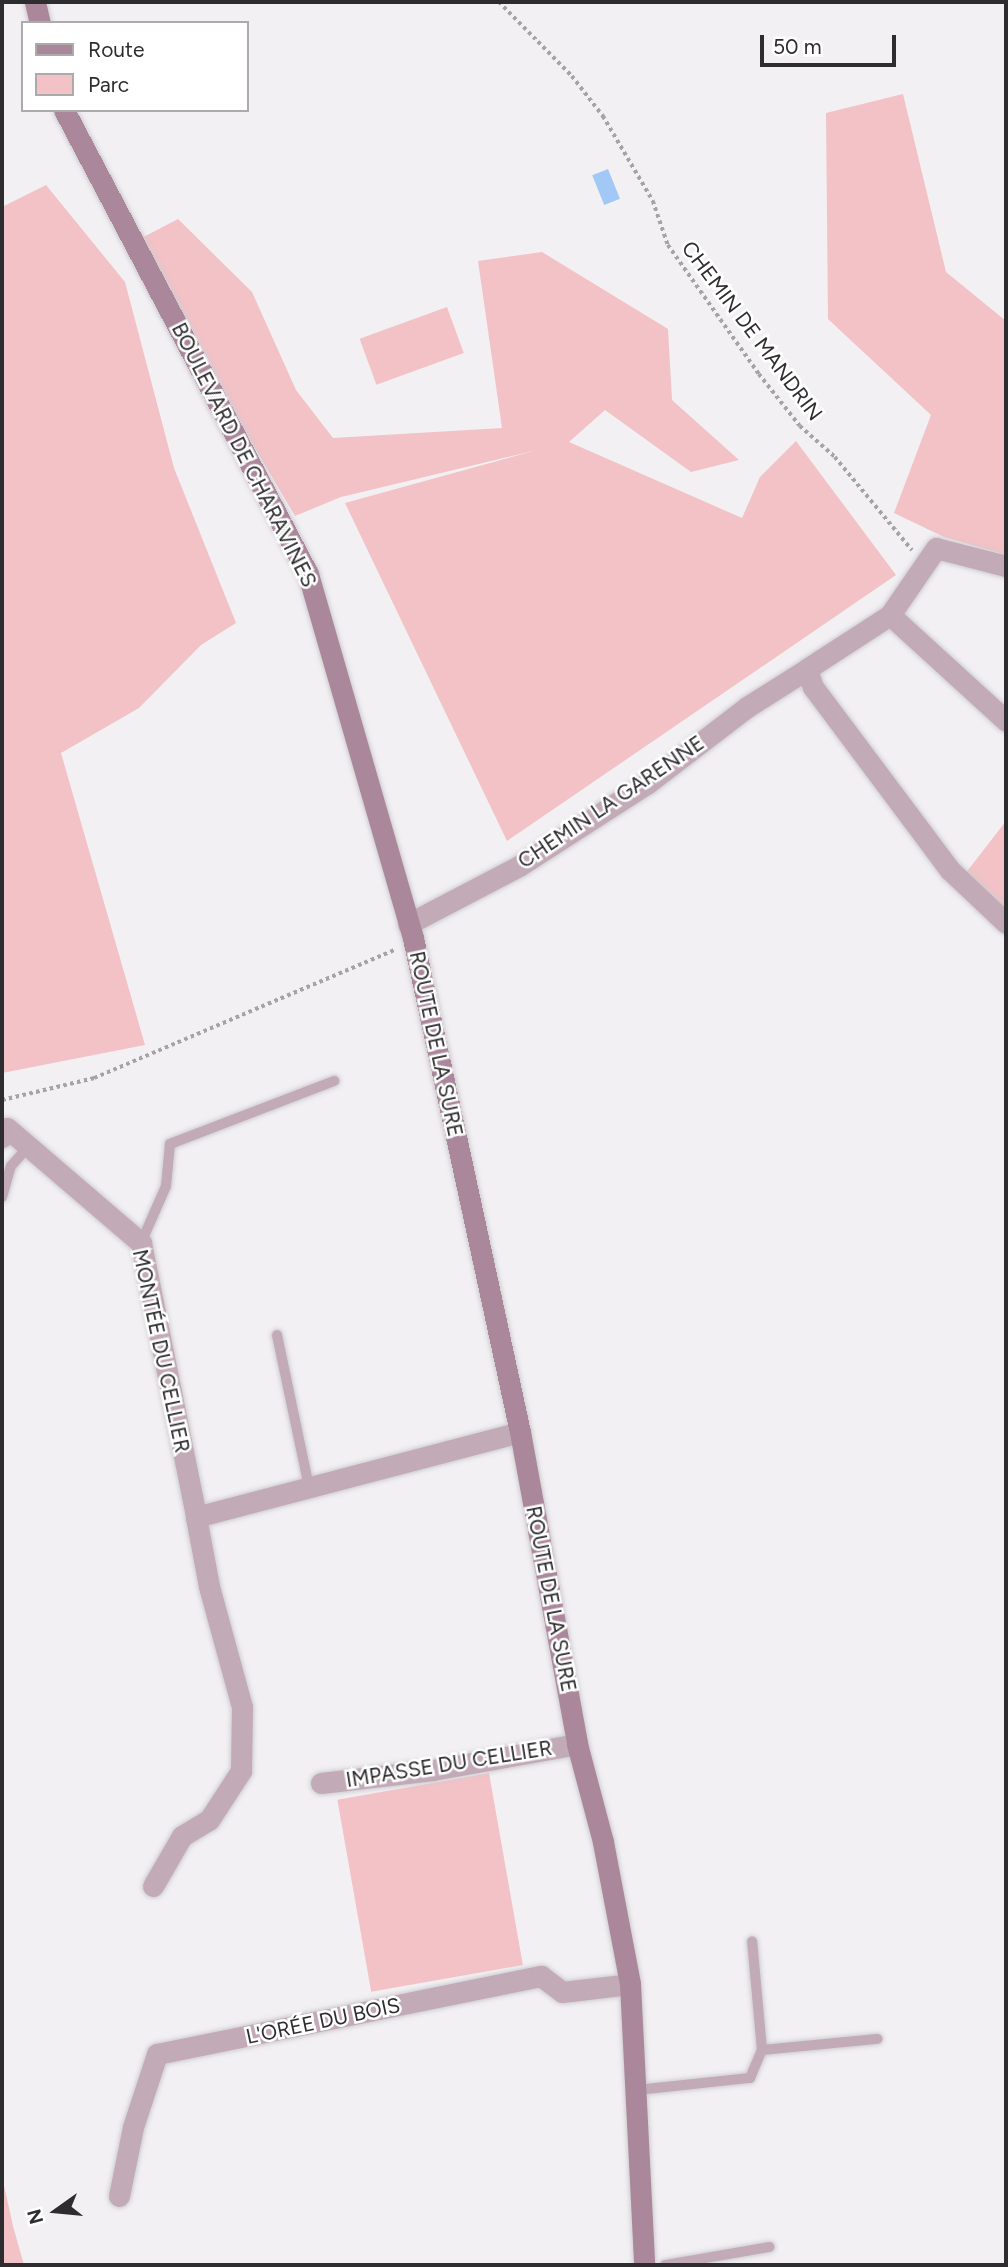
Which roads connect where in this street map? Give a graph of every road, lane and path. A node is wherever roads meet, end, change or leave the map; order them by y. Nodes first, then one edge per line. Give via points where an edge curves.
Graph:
1 (35, 2) edge
2 (499, 2) edge
3 (40, 21) edge
4 (65, 112) edge
5 (932, 556) junction
6 (1006, 566) edge
7 (890, 615) junction
8 (807, 669) junction
9 (1006, 721) edge
10 (1006, 923) edge
11 (411, 931) junction
12 (334, 1081) dead end
13 (2, 1100) edge
14 (2, 1137) edge
15 (28, 1147) junction
16 (2, 1198) edge
17 (141, 1243) junction
18 (277, 1335) dead end
19 (520, 1432) junction
20 (309, 1488) junction
21 (196, 1517) junction
22 (578, 1744) junction
23 (321, 1783) dead end
24 (153, 1886) dead end
25 (752, 1941) dead end
26 (630, 1984) junction
27 (877, 2039) dead end
28 (762, 2050) junction
29 (637, 2090) junction
30 (119, 2196) dead end
31 (769, 2247) dead end
32 (644, 2265) edge
33 (665, 2265) edge

1 - 3 main road
2 - 5 path, CHEMIN DE MANDRIN via 572,76 603,116 653,201 668,245 759,374 800,426 835,457 863,495
4 - 11 main road, BOULEVARD DE CHARAVINES via 308,574
5 - 6 street
5 - 7 street, CHEMIN LA GARENNE
7 - 8 street, CHEMIN LA GARENNE
7 - 9 street
8 - 10 street via 813,687 950,870
8 - 11 street, CHEMIN LA GARENNE via 747,707 648,783
11 - 13 path via 383,958 94,1078
11 - 19 main road, ROUTE DE LA SURE
12 - 17 lane via 170,1144 166,1186
14 - 15 street, MONTÉE DU CELLIER via 7,1128
15 - 16 lane via 11,1166
15 - 17 street, MONTÉE DU CELLIER
17 - 21 street, MONTÉE DU CELLIER
18 - 20 lane
19 - 20 street
19 - 22 main road, ROUTE DE LA SURE
20 - 21 street
21 - 24 street, MONTÉE DU CELLIER via 209,1586 242,1707 241,1771 209,1820 181,1836
22 - 23 street, IMPASSE DU CELLIER via 433,1770
22 - 26 main road, ROUTE DE LA SURE via 603,1842
25 - 28 lane
26 - 29 main road, ROUTE DE LA SURE
26 - 30 street, L'ORÉE DU BOIS via 562,1992 541,1976 157,2054 133,2127
27 - 28 lane
28 - 29 lane via 750,2078
29 - 32 main road, ROUTE DE LA SURE
31 - 33 lane

